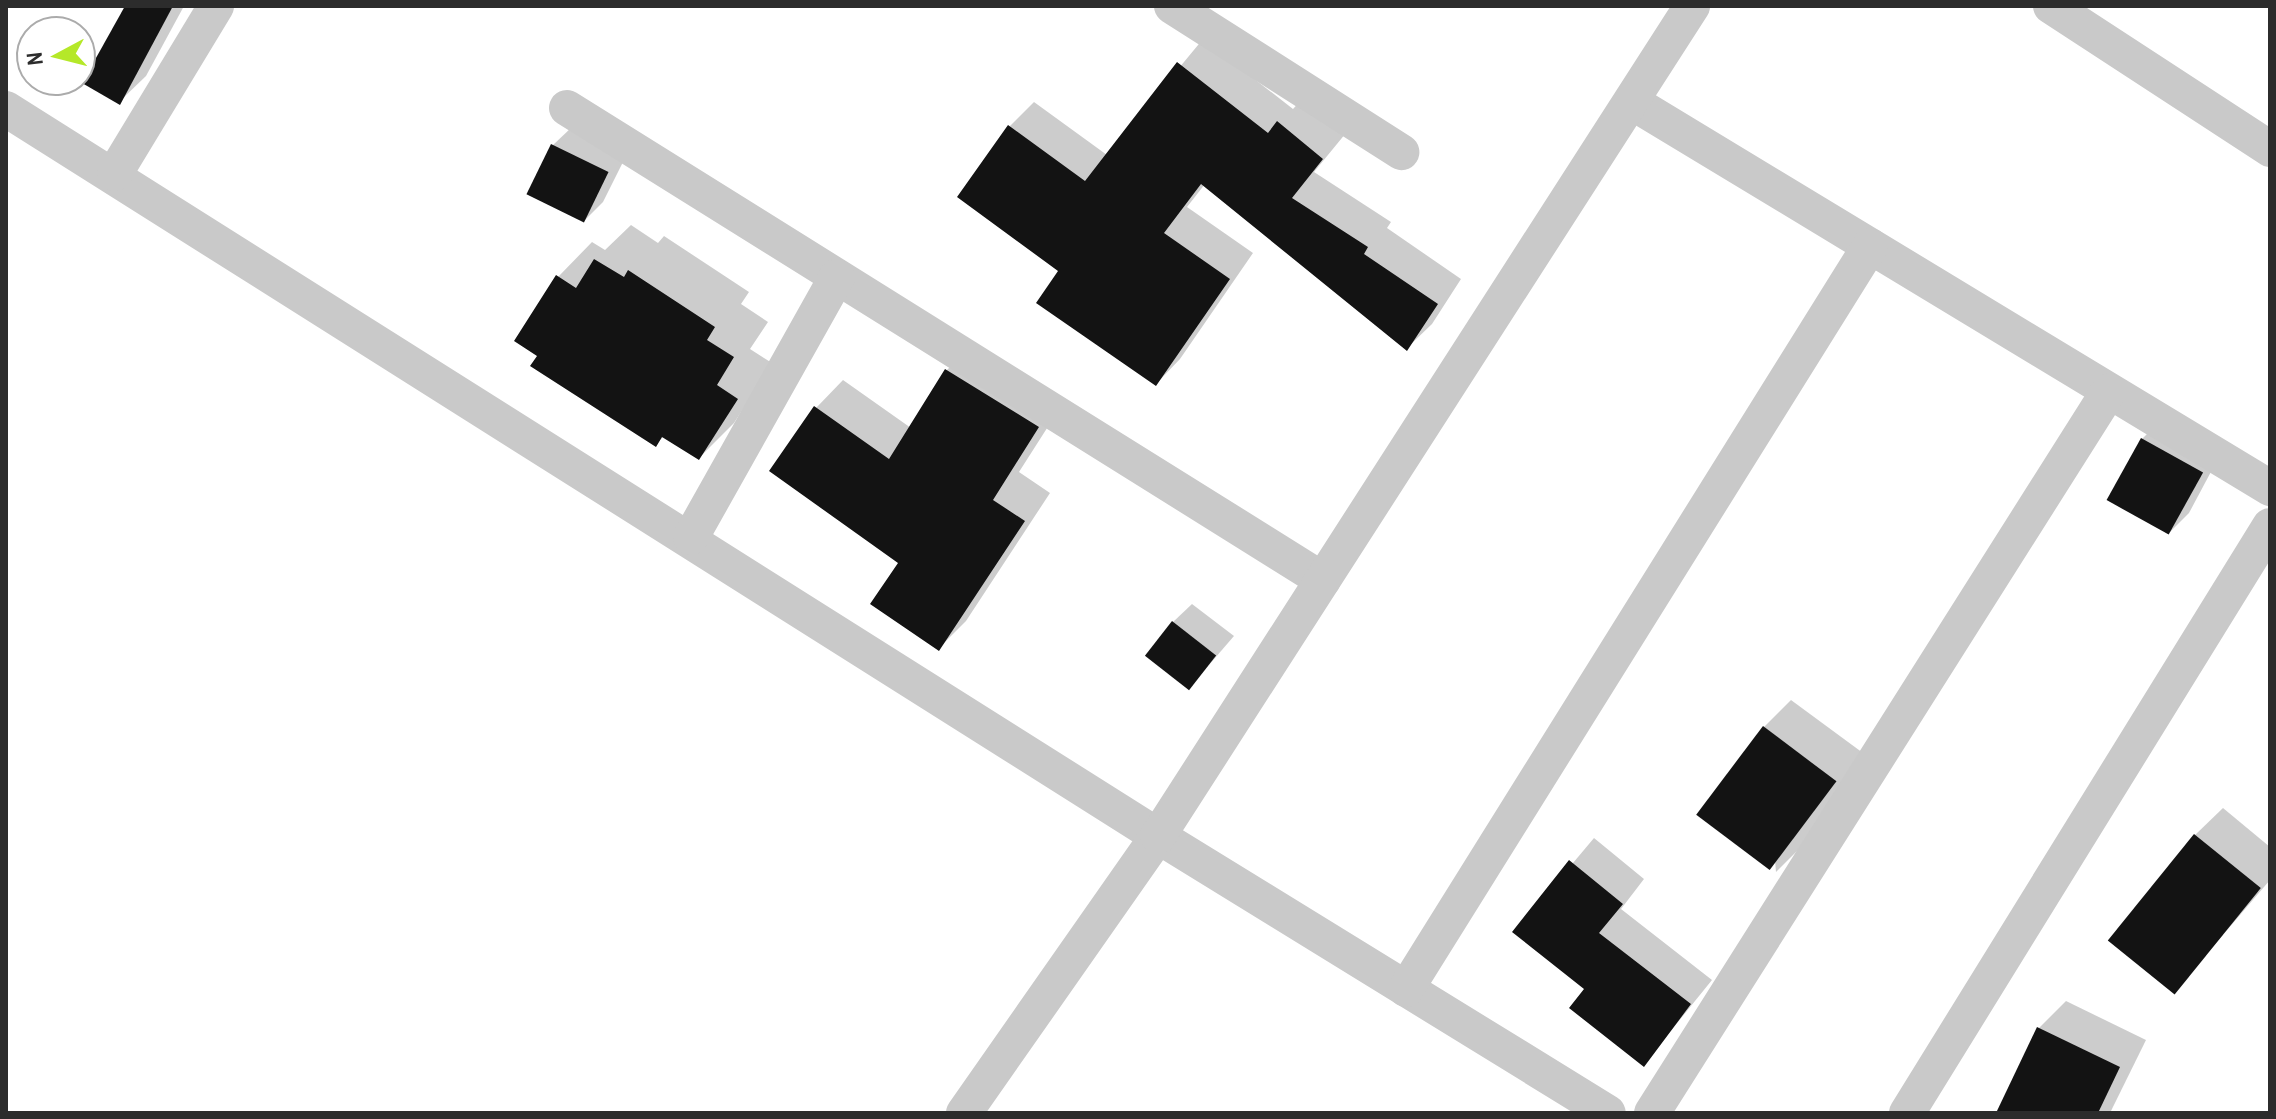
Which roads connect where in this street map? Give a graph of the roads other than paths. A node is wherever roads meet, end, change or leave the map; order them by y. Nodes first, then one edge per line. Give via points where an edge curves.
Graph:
1 (216, 6) edge
2 (1172, 6) edge
3 (1692, 6) edge
4 (2051, 6) edge
5 (1632, 102) junction
6 (567, 108) dead end
7 (6, 109) edge
8 (2270, 149) edge
9 (1401, 152) dead end
10 (115, 173) junction
11 (1870, 246) junction
12 (837, 277) junction
13 (2109, 391) junction
14 (2270, 488) edge
15 (2270, 526) edge
16 (691, 537) junction
17 (1323, 580) junction
18 (1158, 836) junction
19 (1406, 989) junction
20 (964, 1113) edge
21 (1608, 1113) edge
22 (1652, 1113) edge
23 (1907, 1113) edge

1 - 10 street
2 - 9 street
3 - 5 street
4 - 8 street
5 - 11 street
5 - 17 street
6 - 12 street
7 - 10 street
10 - 16 street
11 - 13 street
11 - 19 street
12 - 16 street
12 - 17 street
13 - 14 street
13 - 22 street
15 - 23 street
16 - 18 street
17 - 18 street
18 - 19 street
18 - 20 street
19 - 21 street

